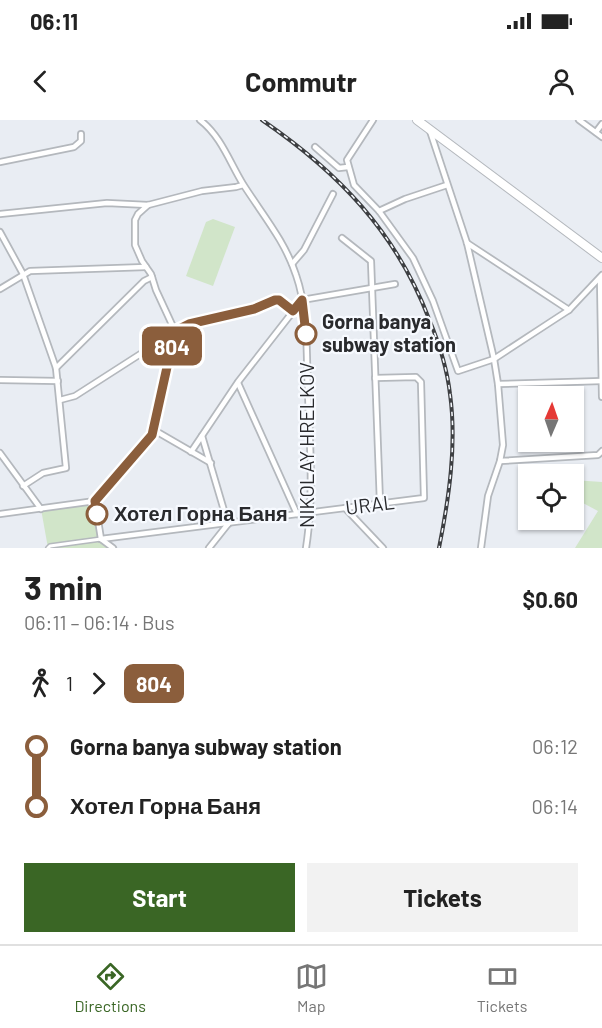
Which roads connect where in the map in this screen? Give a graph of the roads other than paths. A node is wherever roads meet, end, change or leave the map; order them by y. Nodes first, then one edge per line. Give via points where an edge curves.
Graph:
1 (200, 120) edge
2 (373, 120) edge
3 (417, 120) edge
4 (579, 120) edge
5 (602, 124) edge
6 (430, 130) junction
7 (596, 132) junction
8 (81, 134) dead end
9 (602, 137) edge
10 (315, 147) dead end
11 (0, 162) edge
12 (348, 167) junction
13 (243, 185) junction
14 (447, 185) junction
15 (333, 194) dead end
16 (148, 205) junction
17 (379, 211) junction
18 (0, 214) edge
19 (0, 232) edge
20 (342, 238) dead end
21 (467, 243) junction
22 (602, 258) edge
23 (292, 264) junction
24 (146, 267) junction
25 (24, 274) junction
26 (601, 276) edge
27 (152, 277) junction
28 (395, 284) dead end
29 (0, 289) edge
30 (372, 289) junction
31 (302, 300) junction
32 (569, 310) junction
33 (293, 311) junction
34 (175, 331) junction
35 (494, 359) junction
36 (56, 368) junction
37 (375, 378) junction
38 (0, 380) edge
39 (58, 381) junction
40 (602, 381) edge
41 (238, 382) junction
42 (498, 384) junction
43 (602, 397) edge
44 (60, 400) junction
45 (154, 430) junction
46 (202, 436) junction
47 (602, 451) edge
48 (191, 452) junction
49 (0, 453) edge
50 (500, 461) junction
51 (211, 463) junction
52 (23, 486) junction
53 (95, 501) junction
54 (380, 503) junction
55 (41, 508) junction
56 (345, 508) junction
57 (311, 512) junction
58 (0, 514) edge
59 (297, 514) junction
60 (228, 524) junction
61 (101, 539) junction
62 (48, 548) edge
63 (113, 548) edge
64 (209, 548) edge
65 (306, 548) edge
66 (383, 548) edge
67 (481, 548) edge

1 - 13 street, NIKOLAY HRELKOV via 216,137
2 - 12 street via 347,160
3 - 6 highway
4 - 7 street
5 - 7 street
6 - 14 street
6 - 22 highway
7 - 9 street
8 - 11 street via 81,141 74,147
10 - 12 street via 339,168
12 - 17 street via 354,185
13 - 16 street
13 - 23 street, NIKOLAY HRELKOV
14 - 17 street
14 - 21 street
15 - 23 street via 304,250
16 - 18 street via 107,202
16 - 24 street via 134,224 136,248
17 - 35 street via 413,258 458,371
19 - 25 street
20 - 30 street via 371,261
21 - 32 street
21 - 35 street
23 - 31 street, NIKOLAY HRELKOV
24 - 25 street
24 - 27 street
25 - 29 street
25 - 36 street
26 - 32 street
26 - 40 street
27 - 34 street
27 - 36 street
28 - 30 street
30 - 31 street
30 - 37 street
31 - 33 street
31 - 57 street, NIKOLAY HRELKOV
32 - 35 street
33 - 34 street via 275,300
33 - 41 street
34 - 44 street via 75,396
34 - 45 street
35 - 42 street
36 - 39 street
37 - 54 street
37 - 54 street, URAL via 416,377 421,382 424,498
38 - 39 street
39 - 44 street
40 - 42 street
40 - 43 street
41 - 46 street
41 - 59 street
42 - 50 street via 503,435
44 - 52 street via 66,468 43,473
45 - 48 street
45 - 53 street
46 - 48 street
46 - 51 street
47 - 50 street via 598,455
48 - 51 street
49 - 52 street
50 - 67 street via 488,496
51 - 60 street
52 - 55 street
53 - 55 street
53 - 61 street
54 - 56 street, URAL
55 - 58 street
56 - 57 street, URAL
56 - 66 street
57 - 59 street, URAL
57 - 65 street, NIKOLAY HRELKOV
59 - 60 street, URAL
60 - 61 street, URAL
60 - 64 street
61 - 62 street
61 - 63 street

